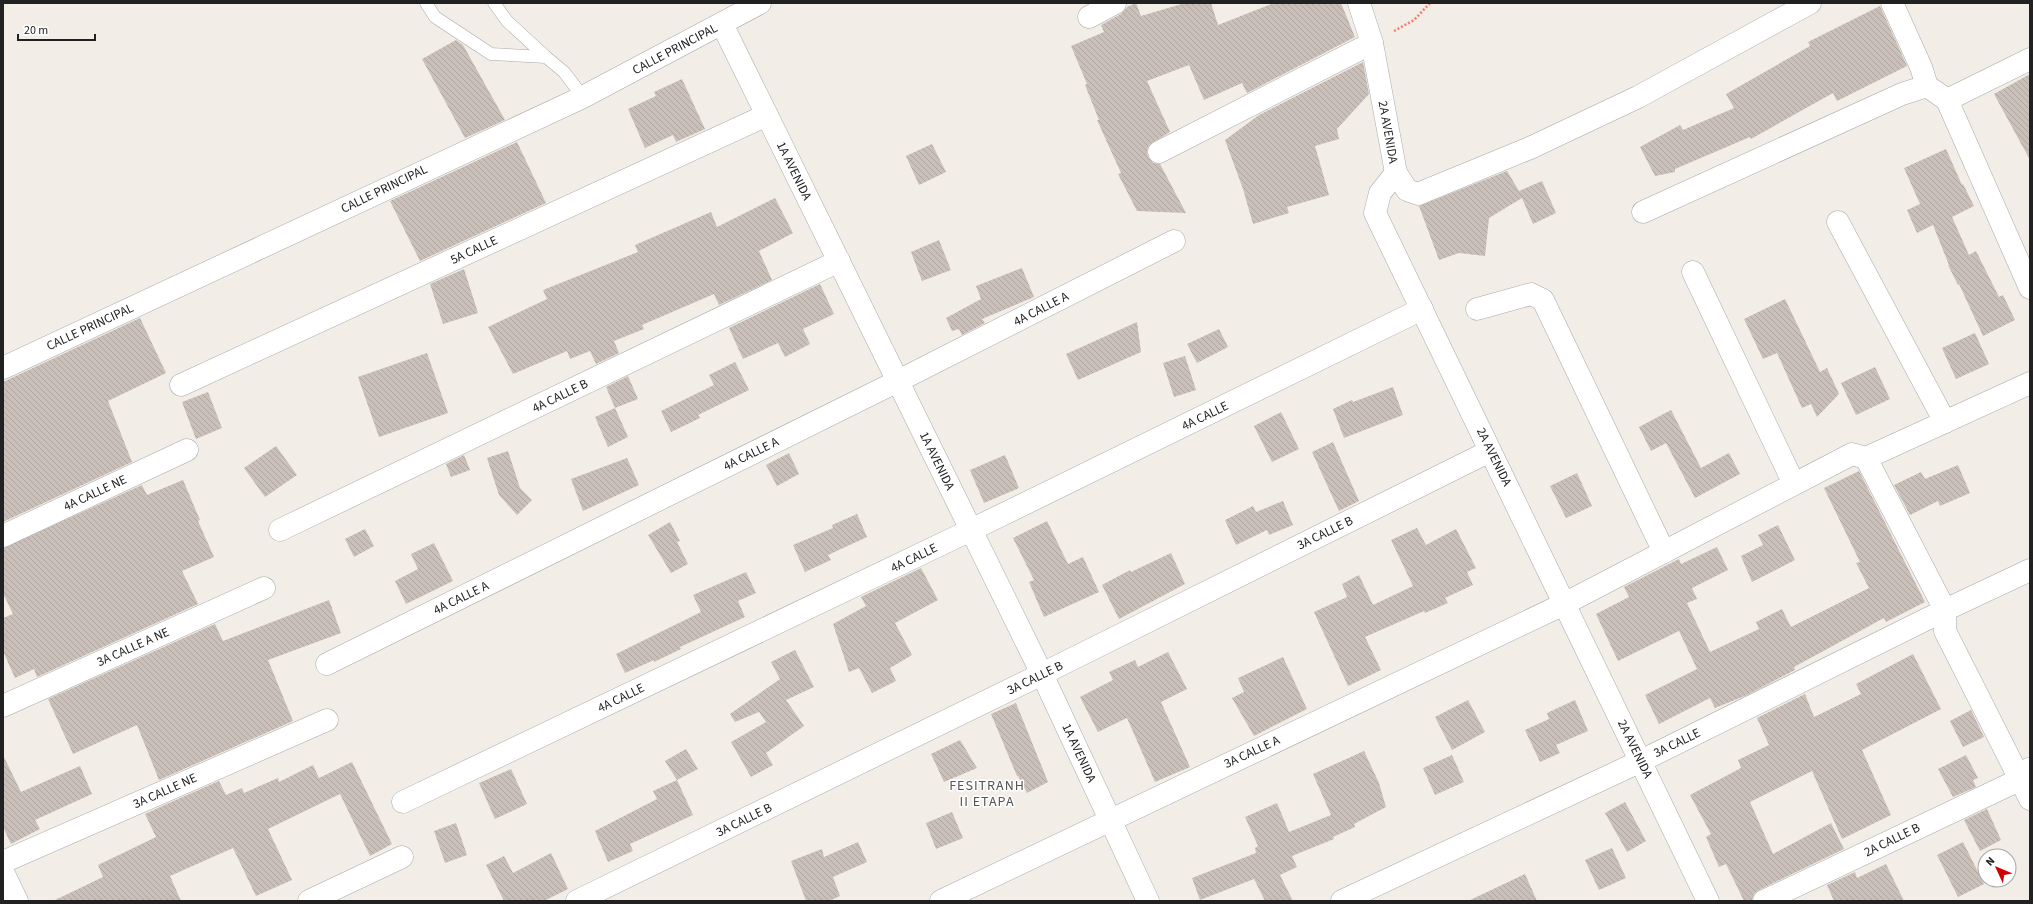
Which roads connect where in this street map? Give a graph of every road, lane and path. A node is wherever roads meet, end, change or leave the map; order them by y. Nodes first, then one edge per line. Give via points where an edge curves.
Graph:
1 (426, 3) edge
2 (494, 3) edge
3 (760, 3) edge
4 (1115, 3) edge
5 (1359, 3) edge
6 (1430, 3) edge
7 (1810, 3) edge
8 (1892, 3) edge
9 (1089, 17) dead end
10 (722, 24) junction
11 (1372, 43) junction
12 (546, 57) junction
13 (2030, 59) edge
14 (1927, 86) junction
15 (583, 97) junction
16 (1947, 100) junction
17 (767, 115) junction
18 (1159, 152) dead end
19 (1396, 173) junction
20 (1643, 212) dead end
21 (1838, 222) dead end
22 (1174, 241) dead end
23 (839, 261) junction
24 (1693, 272) dead end
25 (2030, 288) edge
26 (1422, 309) junction
27 (1477, 309) dead end
28 (3, 368) edge
29 (898, 381) junction
30 (2030, 383) edge
31 (181, 385) dead end
32 (1945, 422) junction
33 (186, 450) dead end
34 (1490, 451) junction
35 (1866, 458) junction
36 (1794, 484) junction
37 (280, 530) dead end
38 (971, 530) junction
39 (3, 536) edge
40 (1664, 552) junction
41 (2030, 570) edge
42 (264, 588) dead end
43 (1564, 604) junction
44 (1945, 610) junction
45 (327, 664) dead end
46 (1042, 674) junction
47 (3, 706) edge
48 (327, 720) dead end
49 (1641, 761) junction
50 (2025, 774) edge
51 (2030, 799) edge
52 (403, 802) dead end
53 (1110, 820) junction
54 (402, 857) dead end
55 (3, 862) edge
56 (3, 872) edge
57 (17, 901) edge
58 (309, 901) edge
59 (577, 901) edge
60 (941, 901) edge
61 (1148, 901) edge
62 (1342, 901) edge
63 (1708, 901) edge
64 (1764, 901) edge

1 - 12 lane via 435,17 491,54
2 - 12 lane via 507,22
3 - 10 street, CALLE PRINCIPAL
4 - 9 street
5 - 11 street, 2A AVENIDA
6 - 11 path via 1414,20
7 - 19 street via 1638,97 1523,151 1418,194 1407,190
8 - 14 street
10 - 15 street, CALLE PRINCIPAL
10 - 17 street, 1A AVENIDA
11 - 18 street
11 - 19 street, 2A AVENIDA
12 - 15 lane via 564,72
13 - 16 street
14 - 16 street
14 - 20 street via 1902,94
15 - 28 street, CALLE PRINCIPAL
16 - 25 street
17 - 23 street, 1A AVENIDA
17 - 31 street, 5A CALLE
19 - 26 street, 2A AVENIDA via 1380,193 1375,213
21 - 32 street
22 - 29 street, 4A CALLE A
23 - 29 street, 1A AVENIDA
23 - 37 street, 4A CALLE B
24 - 36 street
26 - 34 street, 2A AVENIDA
26 - 38 street, 4A CALLE
27 - 40 street via 1531,294 1543,300
29 - 38 street, 1A AVENIDA
29 - 45 street, 4A CALLE A
30 - 32 street
32 - 35 street
33 - 39 street, 4A CALLE NE
34 - 43 street, 2A AVENIDA
34 - 46 street, 3A CALLE B
35 - 36 street, 3A CALLE A via 1852,454
35 - 44 street
36 - 40 street, 3A CALLE A
38 - 46 street, 1A AVENIDA
38 - 52 street, 4A CALLE
40 - 43 street, 3A CALLE A
41 - 44 street, 3A CALLE
42 - 47 street, 3A CALLE A NE
43 - 49 street, 2A AVENIDA
43 - 53 street, 3A CALLE A
44 - 49 street, 3A CALLE
44 - 50 street via 1945,631 2014,766
46 - 53 street, 1A AVENIDA
46 - 59 street, 3A CALLE B
48 - 55 street, 3A CALLE NE
49 - 62 street, 3A CALLE
49 - 63 street, 2A AVENIDA
50 - 51 street
50 - 64 street, 2A CALLE B
53 - 60 street, 3A CALLE A
53 - 61 street, 1A AVENIDA
54 - 58 street
56 - 57 street

